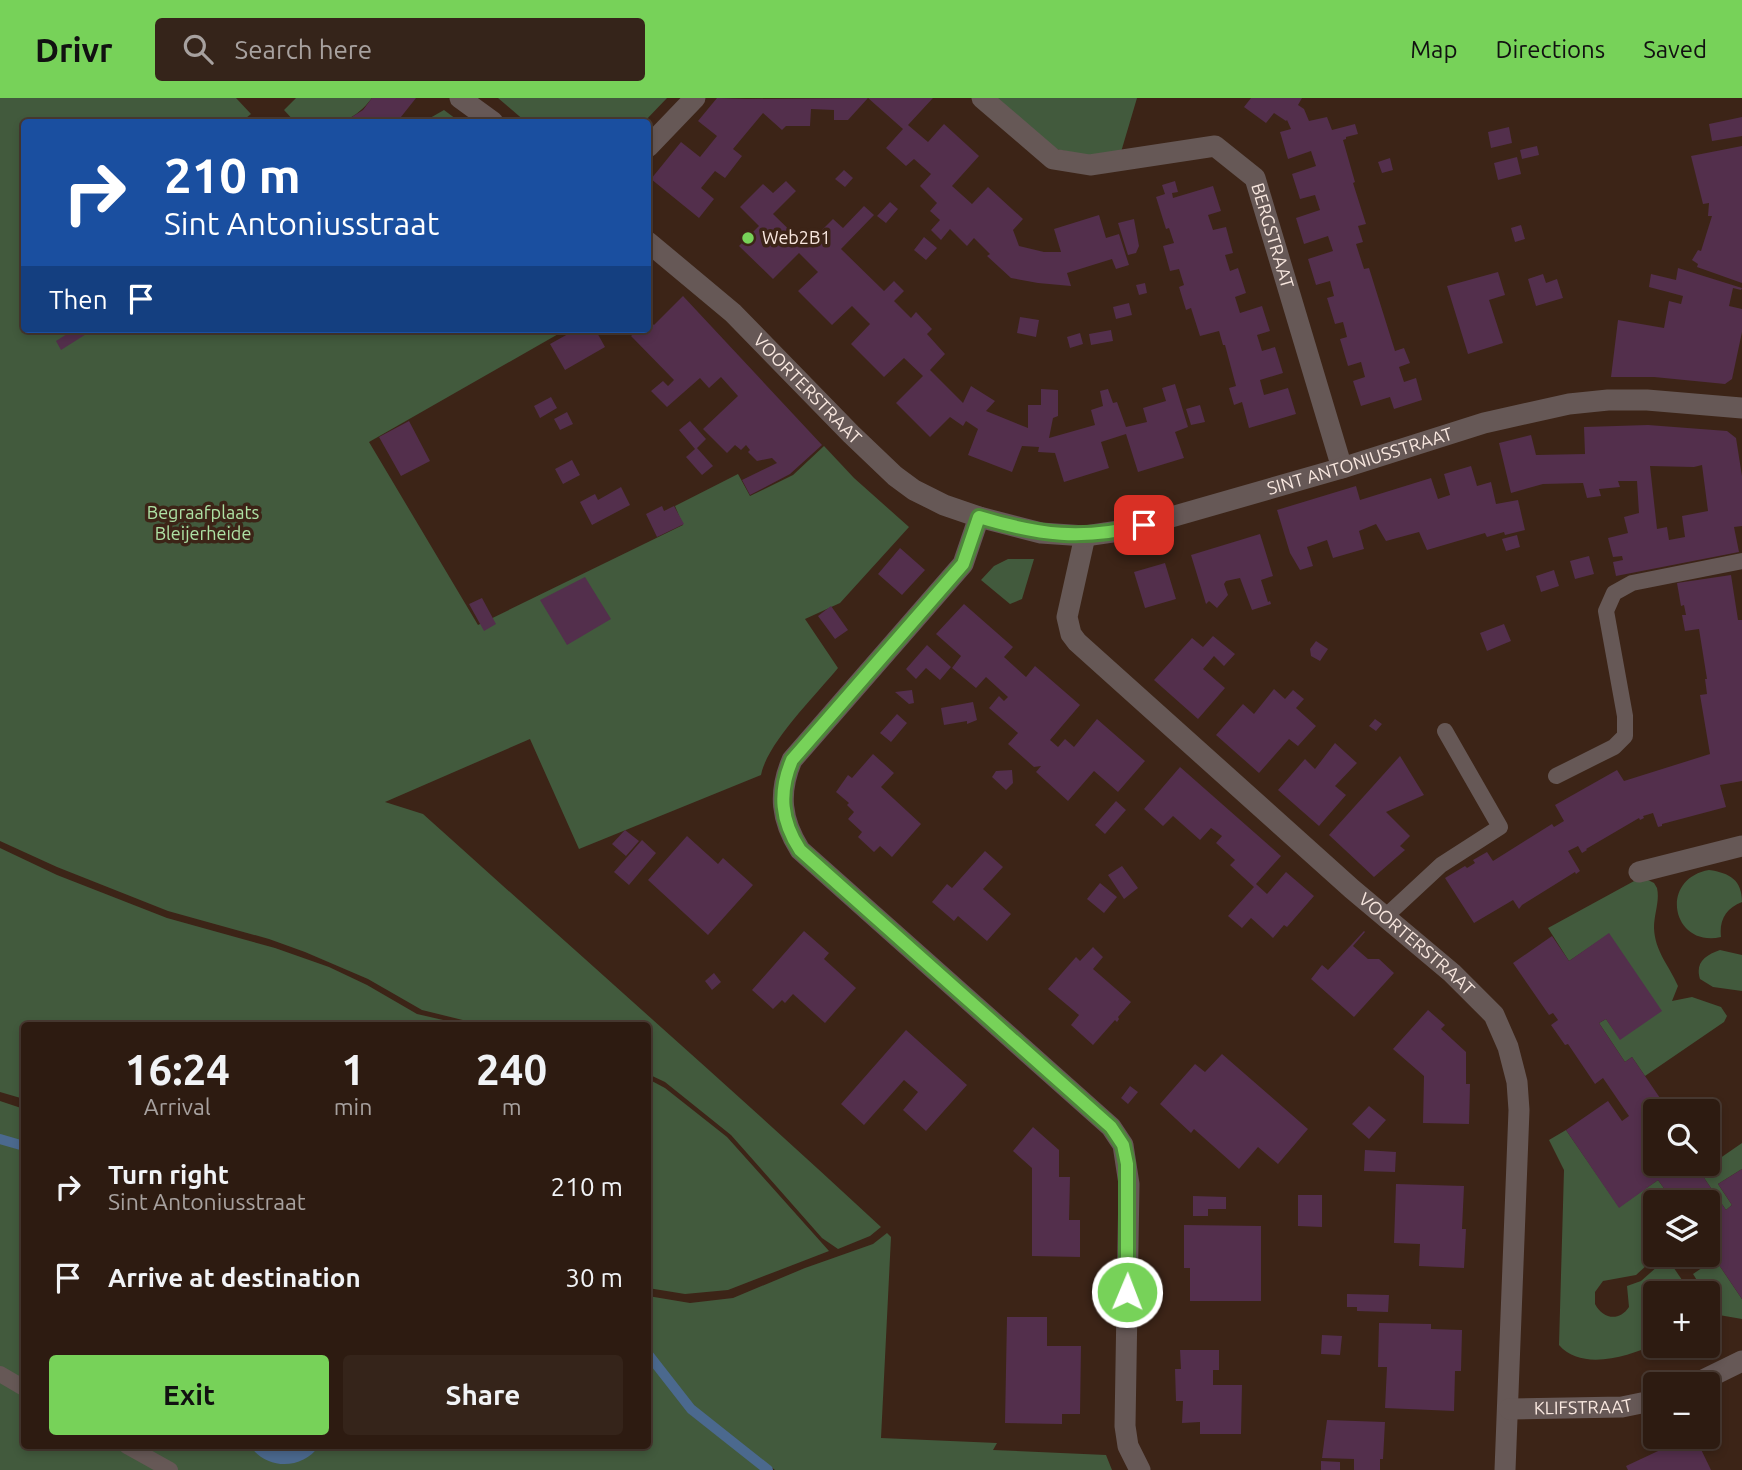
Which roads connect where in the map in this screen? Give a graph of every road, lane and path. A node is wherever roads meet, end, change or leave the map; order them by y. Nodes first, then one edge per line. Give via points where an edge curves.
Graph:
1 (460, 98) edge
2 (695, 98) edge
3 (982, 98) edge
4 (490, 119) edge
5 (651, 144) edge
6 (651, 245) edge
7 (1742, 408) edge
8 (1342, 468) junction
9 (979, 517) junction
10 (1085, 536) junction
11 (1742, 561) edge
12 (1445, 731) dead end
13 (1556, 776) dead end
14 (1742, 846) edge
15 (1639, 872) dead end
16 (1385, 917) junction
17 (1742, 1361) edge
18 (1720, 1372) edge
19 (0, 1374) edge
20 (21, 1386) edge
21 (1643, 1403) edge
22 (1508, 1409) junction
23 (132, 1449) edge
24 (170, 1470) edge
25 (1140, 1470) edge
26 (1505, 1470) edge

1 - 4 street
2 - 5 street
3 - 8 street, BERGSTRAAT via 1053,159 1090,165 1215,146 1255,178
6 - 9 street, VOORTERSTRAAT via 733,313 895,476 915,491
7 - 8 street, SINT ANTONIUSSTRAAT via 1647,400 1569,404 1484,423
8 - 10 street, SINT ANTONIUSSTRAAT via 1180,516
9 - 10 street, SINT ANTONIUSSTRAAT via 1041,533
9 - 25 street via 963,564 792,760 782,805 785,823 800,850 1111,1127 1123,1145 1129,1184 1125,1426 1128,1446
10 - 16 street, VOORTERSTRAAT via 1067,617 1077,642
11 - 13 lane via 1632,583 1614,593 1606,611 1625,736 1614,747
12 - 16 lane via 1500,827 1441,865
14 - 15 street
16 - 22 street, VOORTERSTRAAT via 1494,1015 1517,1082
17 - 18 street
19 - 20 lane
21 - 22 street, KLIFSTRAAT
22 - 26 street, VOORTERSTRAAT
23 - 24 lane

